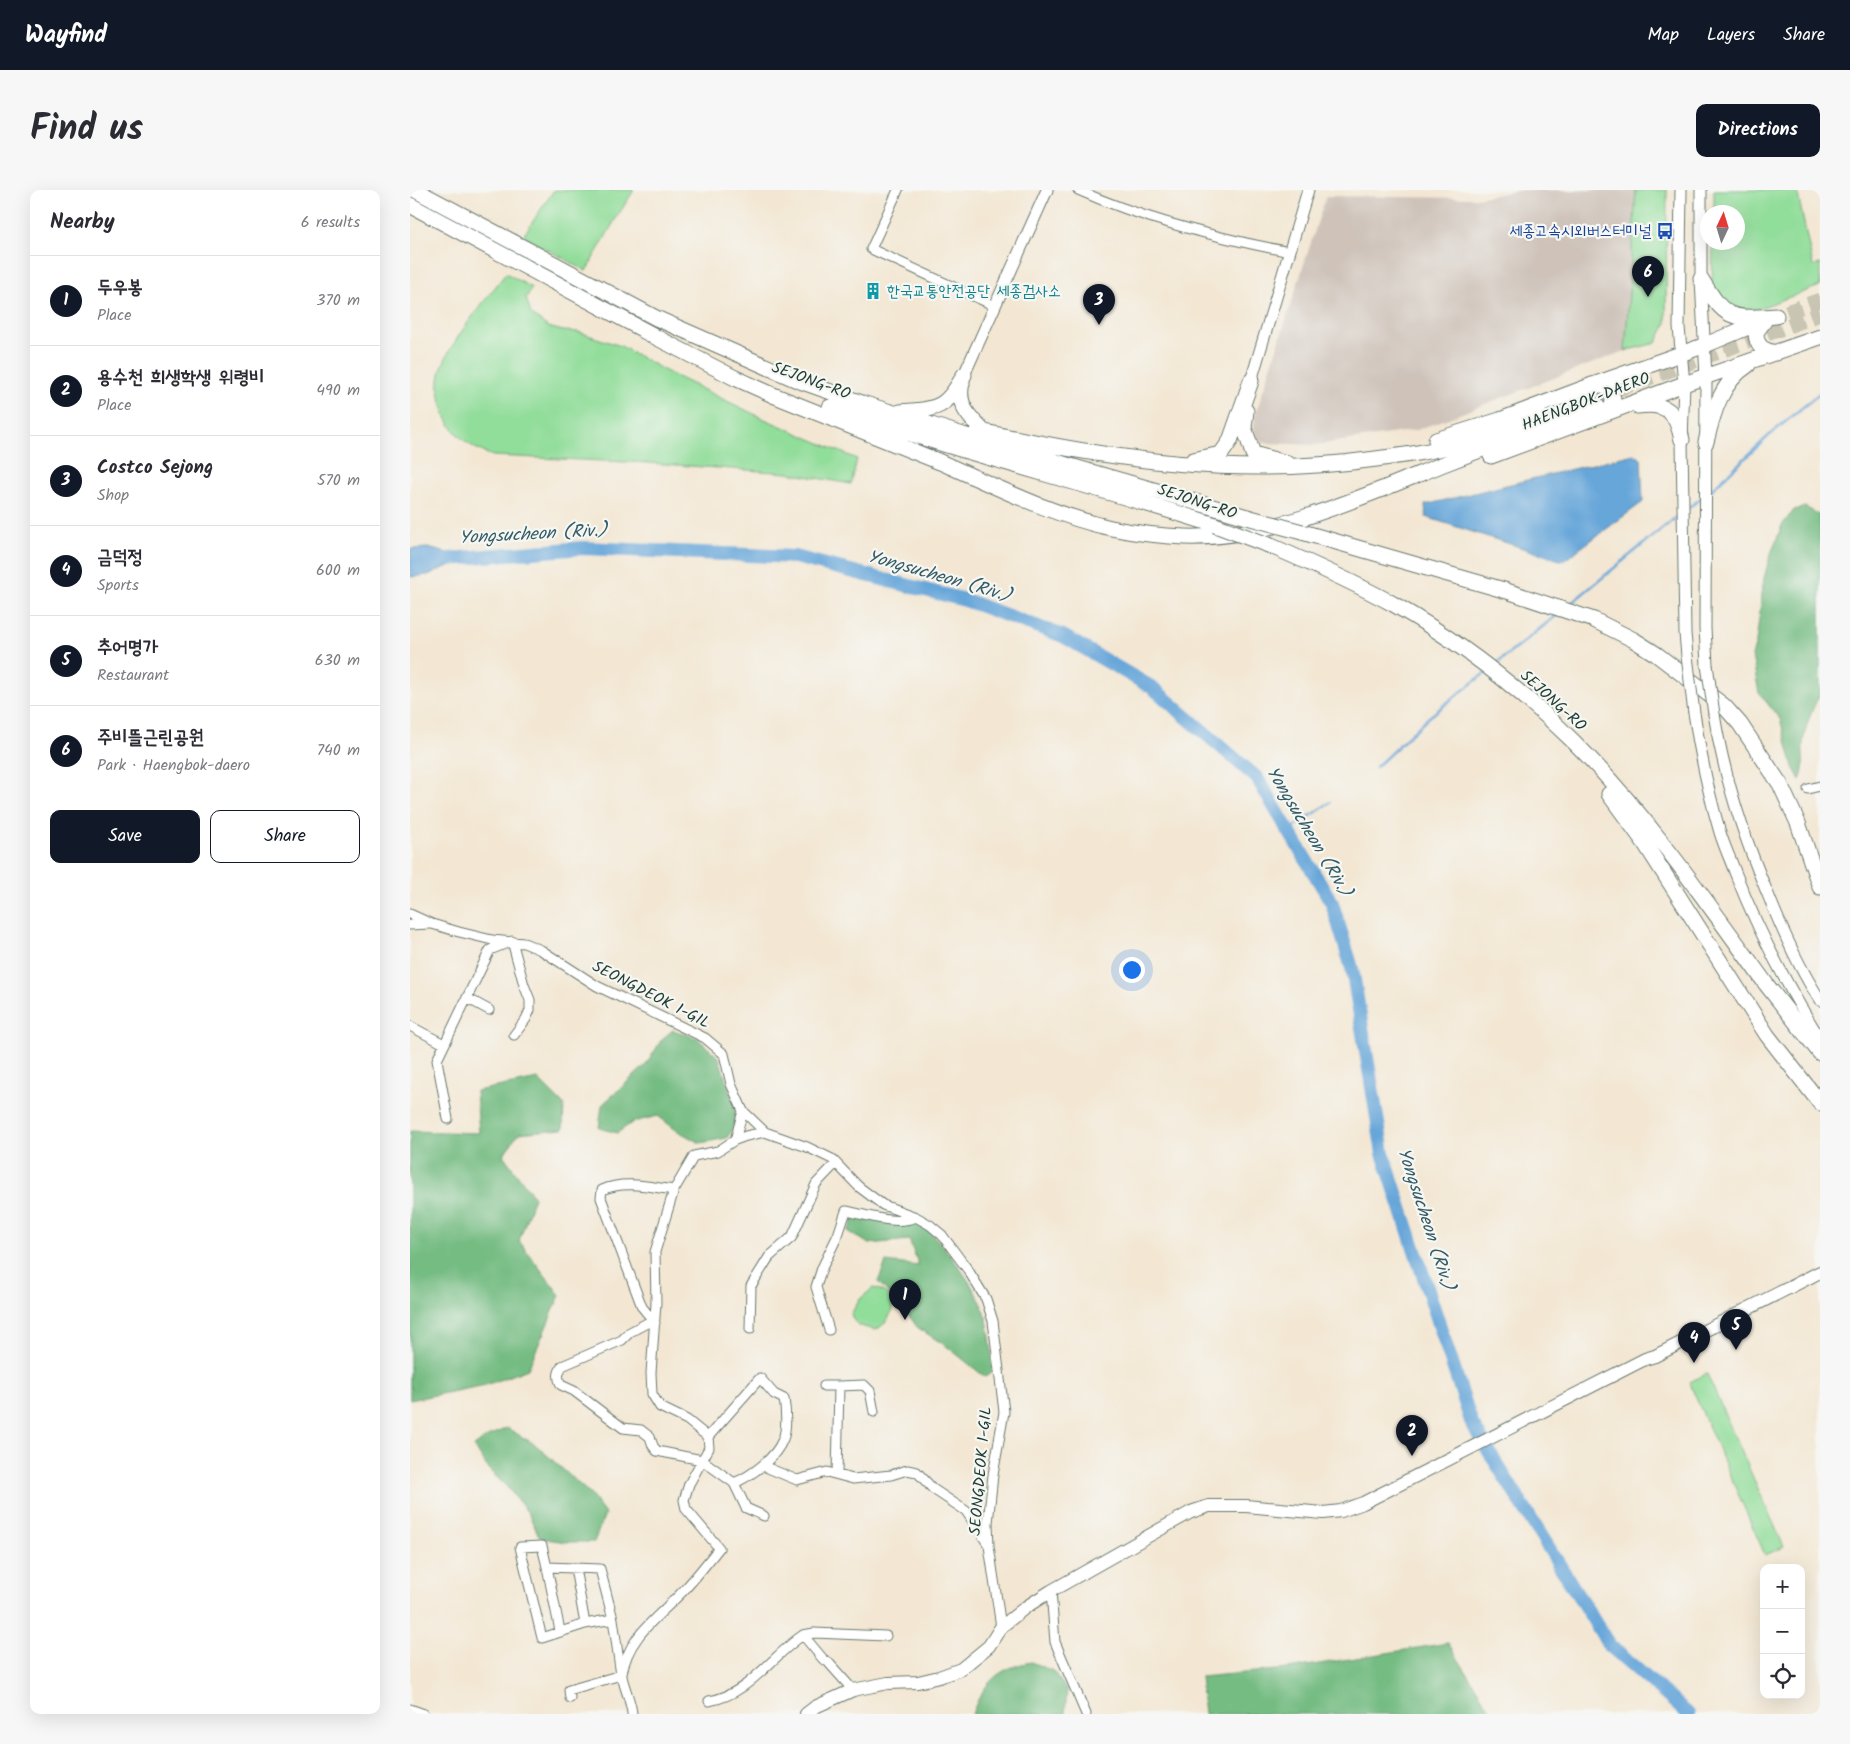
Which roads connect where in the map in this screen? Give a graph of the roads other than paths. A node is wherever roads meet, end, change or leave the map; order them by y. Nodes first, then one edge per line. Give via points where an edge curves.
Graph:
1 (415, 190) edge
2 (898, 190) edge
3 (1047, 190) edge
4 (1078, 190) edge
5 (1308, 190) edge
6 (1681, 190) edge
7 (1701, 190) edge
8 (410, 205) edge
9 (1290, 252) junction
10 (1701, 279) junction
11 (995, 306) junction
12 (1770, 318) junction
13 (644, 331) junction
14 (1820, 337) edge
15 (1703, 346) junction
16 (1776, 353) junction
17 (1680, 354) junction
18 (1758, 359) junction
19 (964, 375) junction
20 (1706, 377) junction
21 (1251, 381) junction
22 (1684, 384) junction
23 (862, 403) junction
24 (1600, 403) junction
25 (898, 412) junction
26 (984, 432) junction
27 (1682, 440) junction
28 (1706, 442) junction
29 (1154, 462) junction
30 (1312, 467) junction
31 (1534, 707) junction
32 (1780, 784) junction
33 (1820, 786) edge
34 (1808, 789) dead end
35 (1820, 858) edge
36 (1820, 887) edge
37 (410, 914) edge
38 (432, 924) junction
39 (410, 925) edge
40 (512, 941) junction
41 (467, 998) junction
42 (1820, 1000) edge
43 (489, 1010) dead end
44 (410, 1026) edge
45 (514, 1035) dead end
46 (1820, 1039) edge
47 (444, 1044) junction
48 (1820, 1053) edge
49 (1820, 1103) edge
50 (743, 1110) junction
51 (448, 1119) dead end
52 (765, 1132) junction
53 (735, 1140) junction
54 (836, 1163) junction
55 (674, 1190) junction
56 (916, 1217) junction
57 (1820, 1272) edge
58 (655, 1323) junction
59 (750, 1329) dead end
60 (829, 1330) dead end
61 (824, 1386) dead end
62 (840, 1386) junction
63 (874, 1412) dead end
64 (708, 1437) junction
65 (702, 1460) junction
66 (763, 1466) junction
67 (837, 1474) junction
68 (734, 1483) junction
69 (764, 1516) dead end
70 (989, 1546) junction
71 (547, 1566) junction
72 (574, 1568) junction
73 (1051, 1591) junction
74 (613, 1619) junction
75 (585, 1624) junction
76 (1001, 1627) junction
77 (560, 1631) junction
78 (803, 1635) junction
79 (886, 1636) dead end
80 (621, 1676) junction
81 (853, 1690) junction
82 (570, 1698) dead end
83 (709, 1701) dead end
84 (410, 1709) edge
85 (424, 1714) edge
86 (632, 1714) edge
87 (806, 1714) edge
88 (1086, 1714) edge

1 - 23 highway, SEJONG-RO via 656,318 797,380
2 - 11 street via 871,249
3 - 11 street
4 - 9 street via 1206,234
5 - 9 street
6 - 17 street
7 - 10 street
8 - 13 highway, SEJONG-RO
9 - 21 street
10 - 12 highway via 1727,314
10 - 15 street
11 - 19 street
12 - 15 highway, HAENGBOK-DAERO
12 - 16 highway via 1756,332 1756,339 1764,350
13 - 24 highway via 773,395 1045,507 1111,528 1147,534 1187,537 1260,529 1287,522 1364,497
13 - 31 highway, SEJONG-RO, bridge via 795,396 980,456 1164,508 1271,546 1396,606 1470,655
14 - 16 highway, HAENGBOK-DAERO
15 - 17 highway, HAENGBOK-DAERO
15 - 20 street
16 - 18 highway, HAENGBOK-DAERO
17 - 22 street
17 - 24 highway, HAENGBOK-DAERO
18 - 20 highway, HAENGBOK-DAERO
18 - 28 highway via 1744,368 1721,392
19 - 25 highway via 945,403 923,410
19 - 26 highway via 960,401 963,409
20 - 22 highway, HAENGBOK-DAERO
20 - 28 street
21 - 29 highway via 1230,441 1221,454 1201,459
21 - 30 highway via 1244,427 1253,454
22 - 24 highway, HAENGBOK-DAERO
22 - 27 street
23 - 25 highway
23 - 32 highway, SEJONG-RO, bridge via 1539,601 1594,620 1656,654 1724,706
24 - 27 highway via 1645,404 1670,410 1679,425
24 - 30 highway, HAENGBOK-DAERO via 1500,420 1360,462
25 - 26 highway
26 - 29 highway
27 - 46 street, bridge via 1686,656 1698,743 1719,830 1742,890 1765,942
28 - 42 street, bridge via 1704,628 1718,740 1740,826 1784,936
29 - 30 highway via 1216,467
31 - 48 highway, SEJONG-RO via 1580,749 1664,843
31 - 49 highway via 1619,806 1767,1035
32 - 35 highway via 1797,808
32 - 36 highway, SEJONG-RO via 1798,822
33 - 34 street
37 - 38 street, SEONGDEOK 1-GIL
38 - 39 street
38 - 40 street, SEONGDEOK 1-GIL via 492,940
40 - 41 street via 490,950
40 - 45 street via 530,1000 526,1019
40 - 50 street, SEONGDEOK 1-GIL via 541,950 596,986 705,1038 724,1054 731,1084
41 - 43 street
41 - 47 street
44 - 47 street
47 - 51 street via 437,1060
50 - 52 street, SEONGDEOK 1-GIL
50 - 53 street
52 - 53 street
52 - 54 street, SEONGDEOK 1-GIL via 807,1147
53 - 55 street via 718,1151 694,1156
54 - 56 street, SEONGDEOK 1-GIL via 859,1187 883,1205
54 - 59 street via 816,1184 792,1237 769,1257 751,1286
55 - 58 street via 655,1252
55 - 58 street via 623,1185 602,1190 601,1198 642,1307
56 - 60 street via 907,1221 891,1220 846,1211 816,1287
56 - 70 street, SEONGDEOK 1-GIL via 942,1235 954,1250 986,1298 993,1321 1004,1412 993,1475
57 - 73 main road via 1363,1502 1340,1511 1323,1513 1209,1506 1191,1512
58 - 64 street via 652,1394 660,1407 687,1420
58 - 65 street via 647,1322 622,1340 562,1366 558,1372 561,1385 623,1428 641,1430 650,1436 658,1451
61 - 62 street
62 - 63 street via 864,1385 870,1391
62 - 67 street
64 - 65 street via 709,1448
64 - 66 street via 760,1378 784,1400 786,1418 783,1439
65 - 68 street
65 - 80 street via 684,1500 686,1509 720,1548 685,1590 632,1643
66 - 67 street, SEONGDEOK 1-GIL via 796,1480 827,1472
66 - 68 street
67 - 70 street, SEONGDEOK 1-GIL via 853,1479 907,1470 917,1472 933,1489 966,1511
68 - 69 street via 746,1508
70 - 76 street, SEONGDEOK 1-GIL
71 - 72 street
71 - 77 street
71 - 77 street via 542,1546 520,1547 542,1638
72 - 74 street via 600,1569
72 - 75 street
73 - 76 main road
73 - 88 street via 1055,1642
74 - 75 street
74 - 80 street
75 - 77 street
76 - 81 main road via 989,1646 961,1669 918,1682 888,1683
78 - 79 street
78 - 81 street
78 - 83 street via 734,1694
80 - 82 street via 568,1690
80 - 86 street
81 - 87 main road
84 - 85 street

